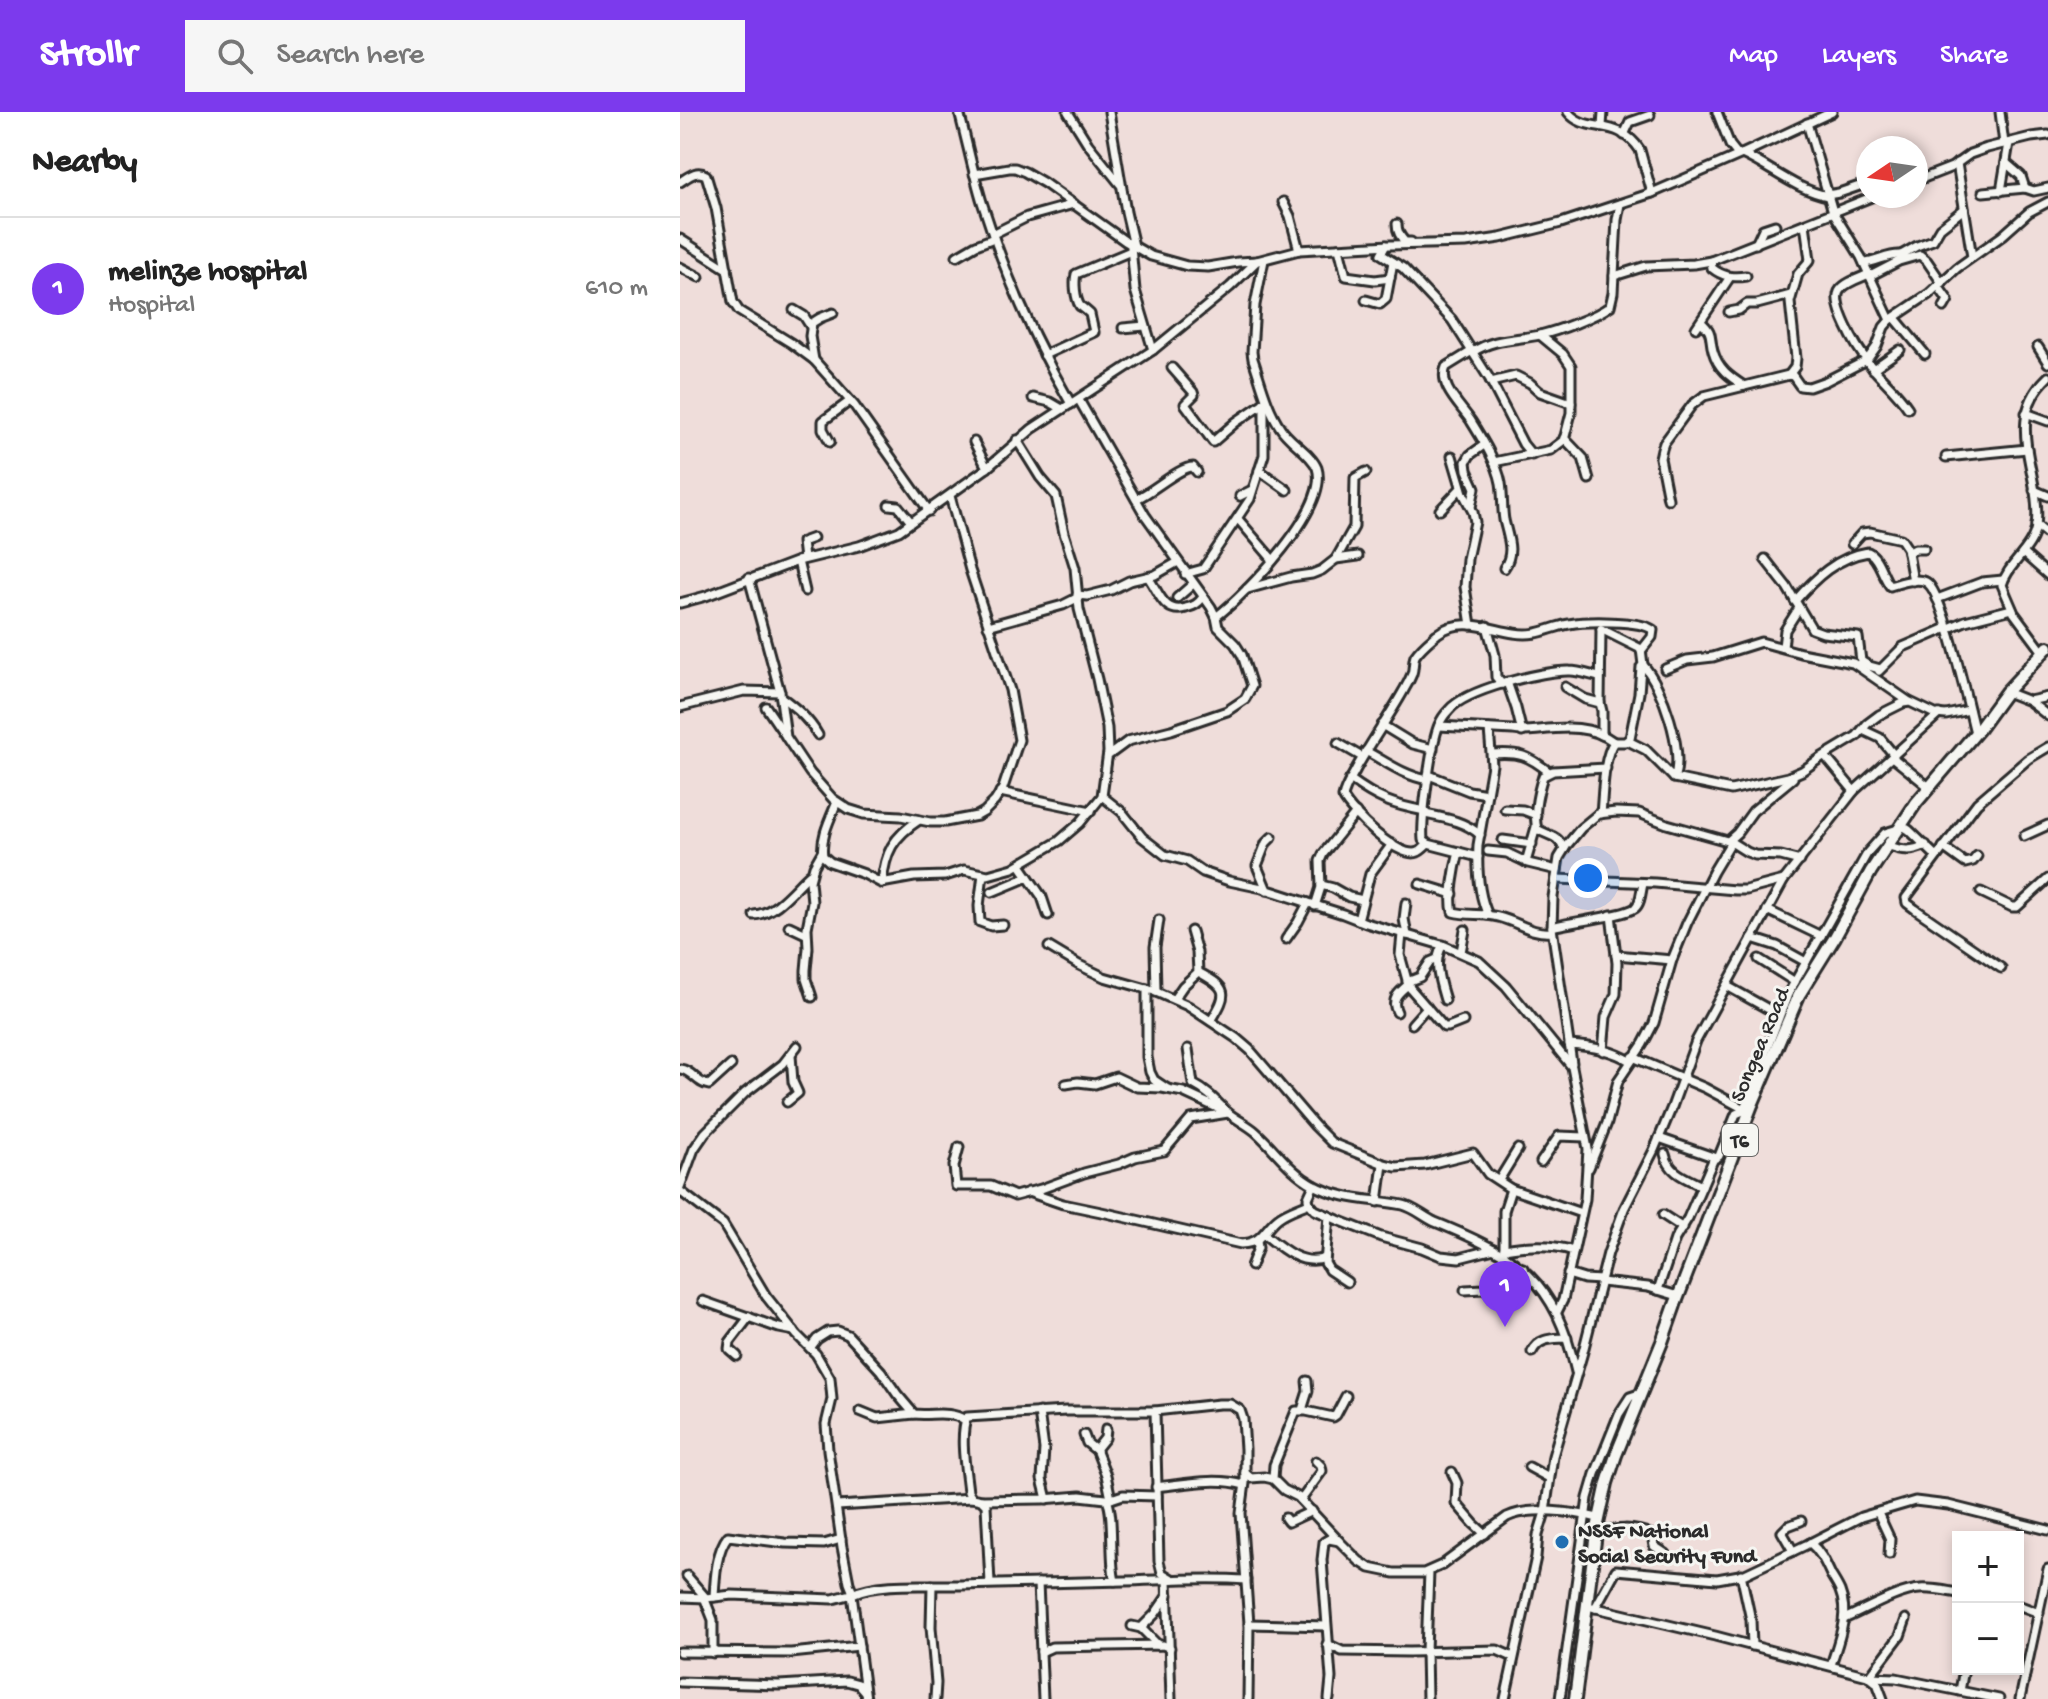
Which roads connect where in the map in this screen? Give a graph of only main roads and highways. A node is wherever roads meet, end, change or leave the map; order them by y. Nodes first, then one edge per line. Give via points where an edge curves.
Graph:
1 (2046, 650) edge
2 (1575, 1699) edge

1 - 2 highway, Songea Road / T6 via 2006,692 1887,845 1799,995 1745,1111 1616,1455 1598,1518 1591,1607

